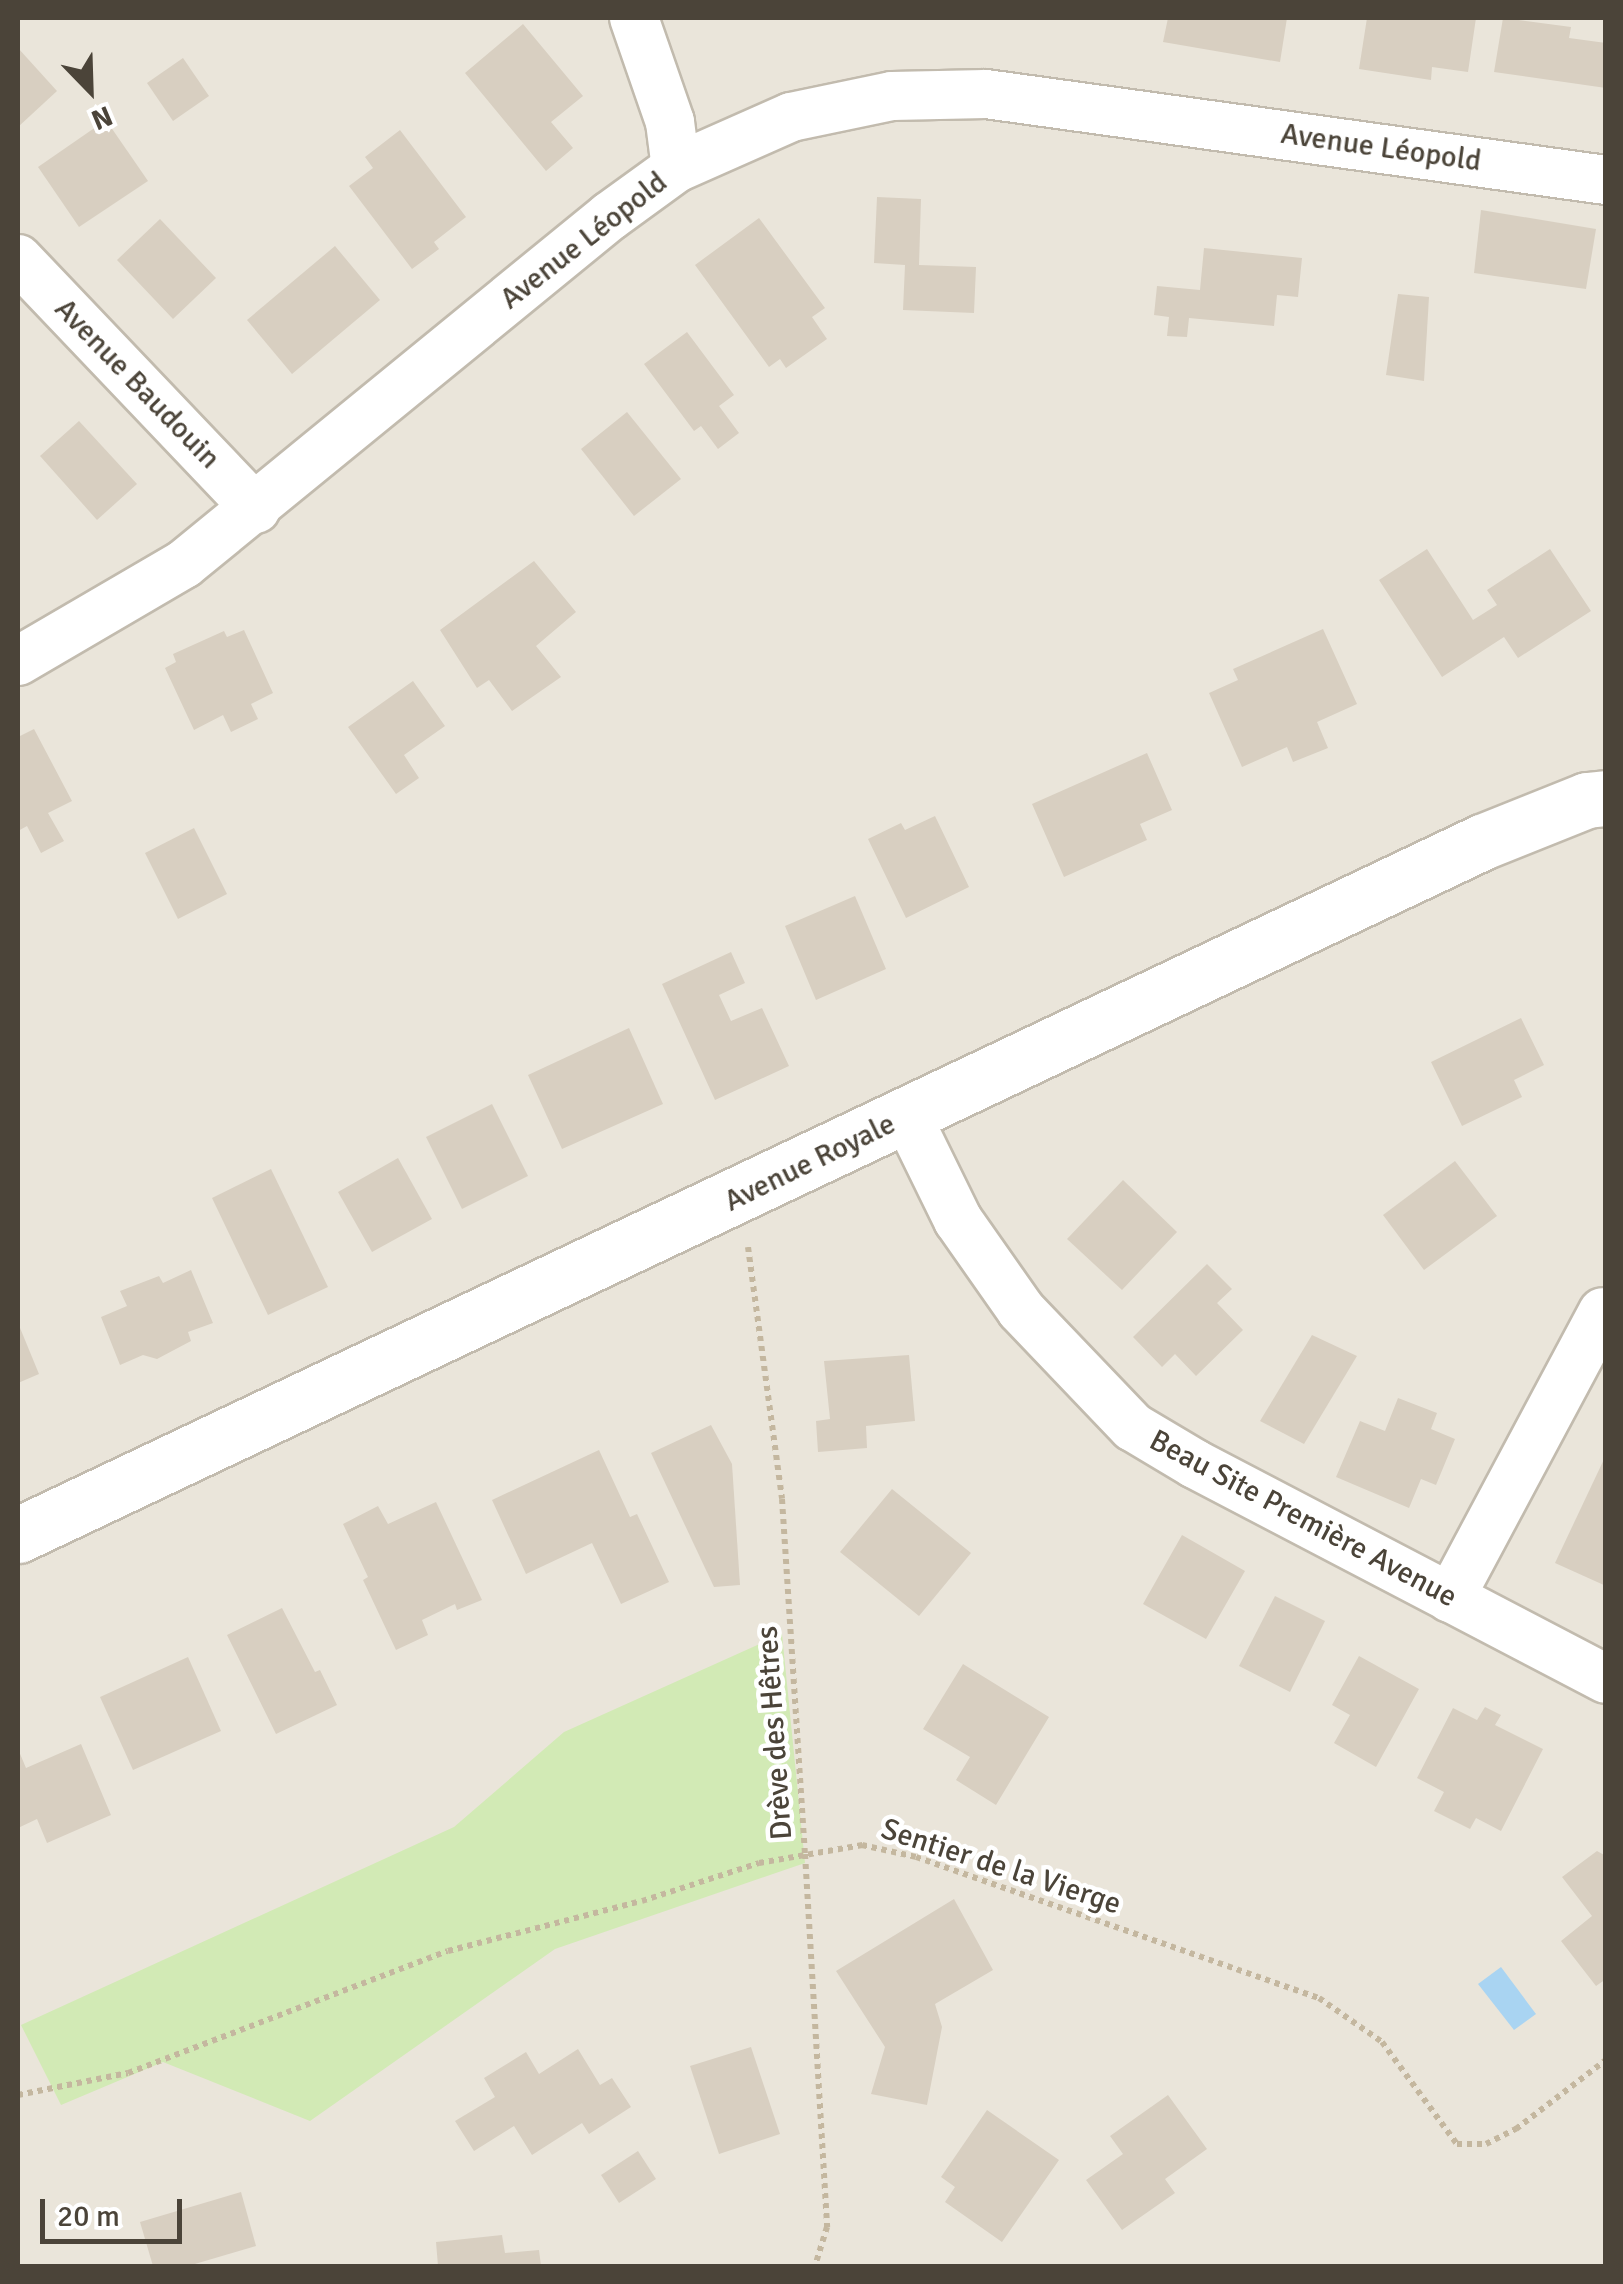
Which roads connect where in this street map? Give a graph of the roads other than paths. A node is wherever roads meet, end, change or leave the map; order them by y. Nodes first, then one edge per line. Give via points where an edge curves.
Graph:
1 (634, 18) edge
2 (676, 168) junction
3 (1606, 180) edge
4 (18, 259) edge
5 (256, 510) junction
6 (18, 661) edge
7 (1606, 798) edge
8 (907, 1116) junction
9 (1603, 1312) edge
10 (18, 1535) edge
11 (1450, 1598) junction
12 (1606, 1679) edge

1 - 2 street via 670,122
2 - 3 street, Avenue Léopold via 791,117 892,96 986,94
2 - 5 street, Avenue Léopold
4 - 5 street, Avenue Baudouin
5 - 6 street, Avenue Léopold via 164,579
7 - 8 street, Avenue Royale via 1482,842
8 - 10 street, Avenue Royale
8 - 11 street, Beau Site Première Avenue via 958,1220 1021,1310 1133,1427
9 - 11 street
11 - 12 street, Beau Site Première Avenue

